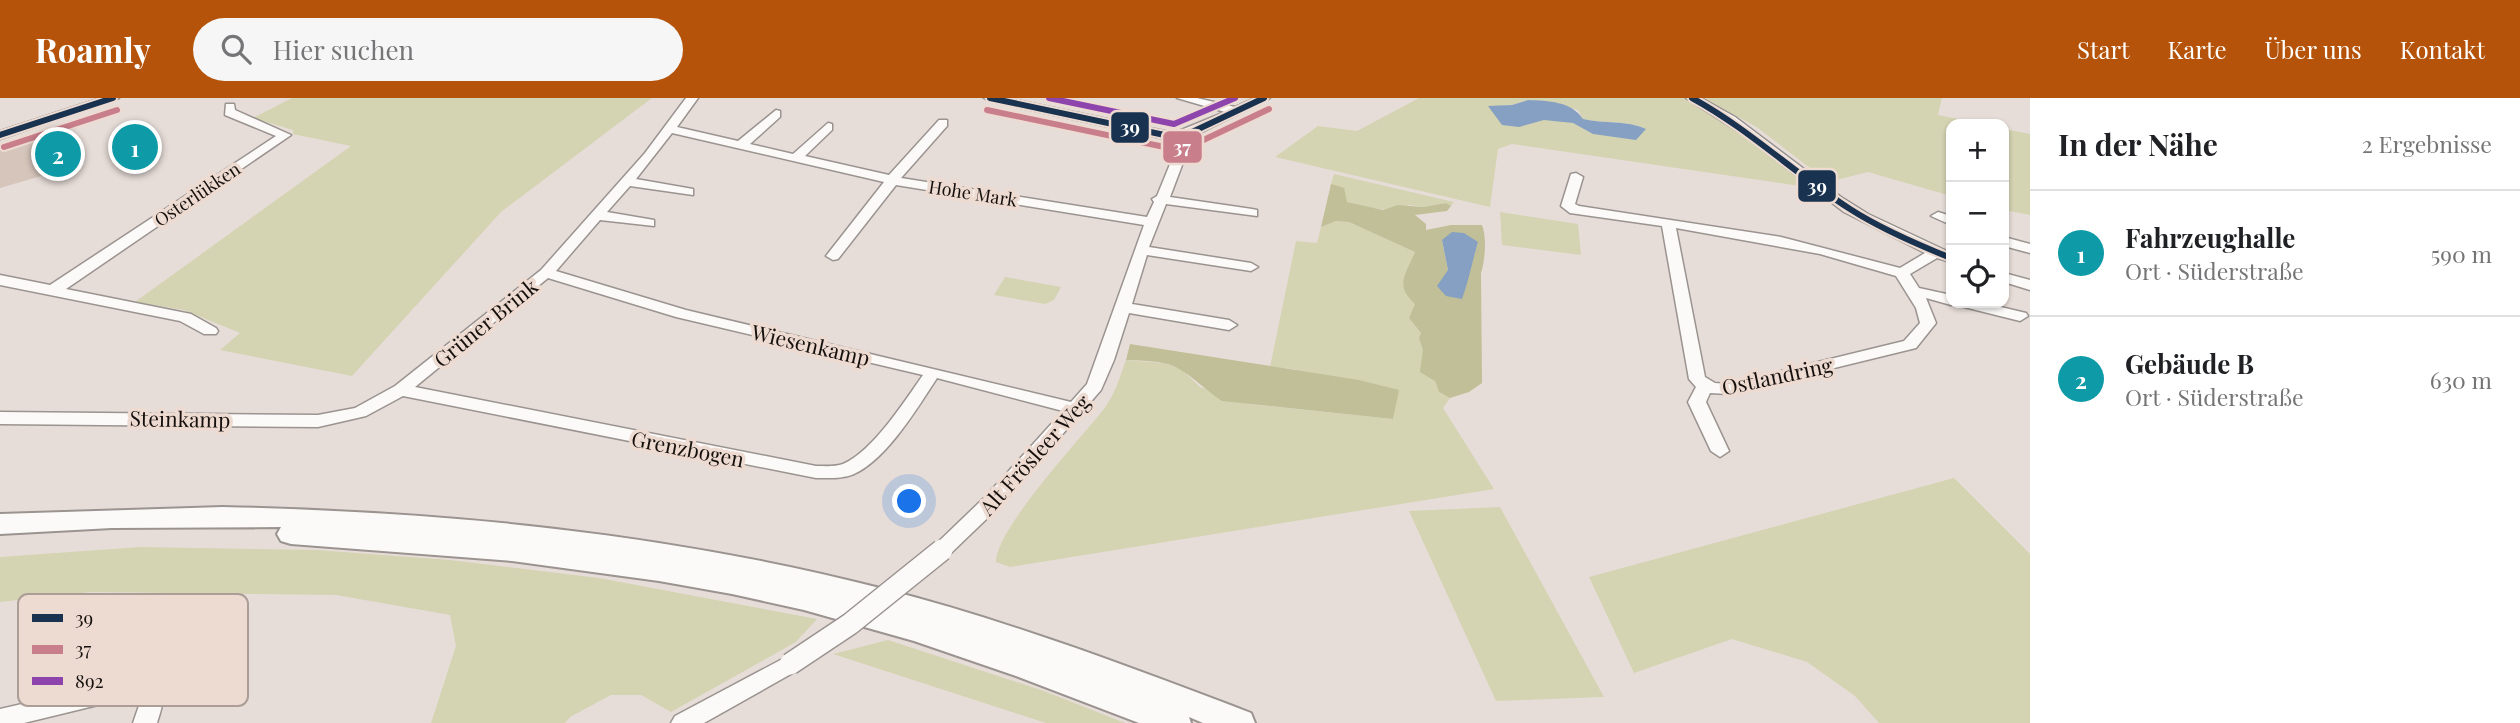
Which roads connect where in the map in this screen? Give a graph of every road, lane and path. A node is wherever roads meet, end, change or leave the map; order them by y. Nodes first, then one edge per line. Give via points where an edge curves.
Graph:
1 (113, 98) edge
2 (692, 98) edge
3 (990, 98) edge
4 (1027, 98) edge
5 (1183, 98) edge
6 (1264, 98) edge
7 (1692, 98) edge
8 (230, 106) dead end
9 (1040, 109) junction
10 (1236, 111) junction
11 (776, 114) dead end
12 (943, 123) dead end
13 (828, 127) dead end
14 (670, 129) junction
15 (0, 135) edge
16 (1174, 137) junction
17 (741, 145) junction
18 (796, 158) junction
19 (1576, 177) dead end
20 (892, 180) junction
21 (626, 181) junction
22 (688, 192) dead end
23 (1159, 199) junction
24 (1252, 213) dead end
25 (597, 215) junction
26 (1151, 222) junction
27 (649, 223) dead end
28 (1668, 223) junction
29 (2009, 243) edge
30 (2030, 249) edge
31 (1140, 250) junction
32 (1936, 252) junction
33 (833, 256) dead end
34 (1946, 256) edge
35 (1251, 267) dead end
36 (546, 273) junction
37 (1902, 273) junction
38 (2009, 279) edge
39 (0, 280) edge
40 (2030, 285) edge
41 (52, 291) junction
42 (1914, 291) junction
43 (1946, 299) edge
44 (1121, 307) junction
45 (1987, 308) edge
46 (2021, 316) dead end
47 (1229, 325) dead end
48 (210, 331) dead end
49 (933, 372) junction
50 (1705, 386) junction
51 (401, 390) junction
52 (1077, 409) junction
53 (360, 412) joint
54 (0, 418) edge
55 (1720, 451) dead end
56 (0, 524) edge
57 (0, 541) edge
58 (55, 706) edge
59 (150, 706) edge
60 (0, 719) edge
61 (145, 723) edge
62 (683, 723) edge
63 (1175, 723) edge
64 (1239, 723) edge

1 - 15 street
2 - 14 street, Grüner Brink
3 - 9 street
4 - 9 street
5 - 10 street
6 - 10 street
7 - 32 street via 1750,132 1840,203
8 - 41 street, Osterlükken via 229,112 285,135
9 - 16 street
10 - 16 street
11 - 17 street
12 - 20 street
13 - 18 street
14 - 17 street, Hohe Mark
14 - 21 street, Grüner Brink
16 - 23 street, Alt Frösleer Weg via 1181,152
17 - 18 street, Hohe Mark
18 - 20 street, Hohe Mark
19 - 28 street via 1568,206 1575,210
20 - 26 street, Hohe Mark
20 - 33 street
21 - 22 street
21 - 25 street, Grüner Brink
23 - 24 street
23 - 26 street, Alt Frösleer Weg
25 - 27 street
25 - 36 street, Grüner Brink
26 - 31 street, Alt Frösleer Weg
28 - 37 street via 1794,242
28 - 50 street, Ostlandring via 1697,379
29 - 30 street
31 - 35 street
31 - 44 street, Alt Frösleer Weg
32 - 34 street
32 - 37 street
36 - 49 street, Wiesenkamp via 682,314
36 - 51 street, Grüner Brink
37 - 42 street, Ostlandring
38 - 40 street
39 - 41 street
41 - 48 street via 185,317
42 - 43 street
42 - 50 street, Ostlandring via 1928,323 1910,345 1728,389
44 - 47 street
44 - 52 street, Alt Frösleer Weg via 1107,360
45 - 46 street
49 - 51 street, Grenzbogen via 861,461 835,473
49 - 52 street, Wiesenkamp
50 - 55 street via 1697,402
51 - 53 street, Grüner Brink
52 - 62 street, Alt Frösleer Weg, bridge via 942,550 850,624 790,664
53 - 54 street, Steinkamp via 318,421
56 - 64 highway via 160,517 371,519 513,530 655,549 798,578 970,625 1081,660
57 - 63 highway via 265,533 476,545 631,565 873,618 999,657
58 - 60 street
59 - 61 street

